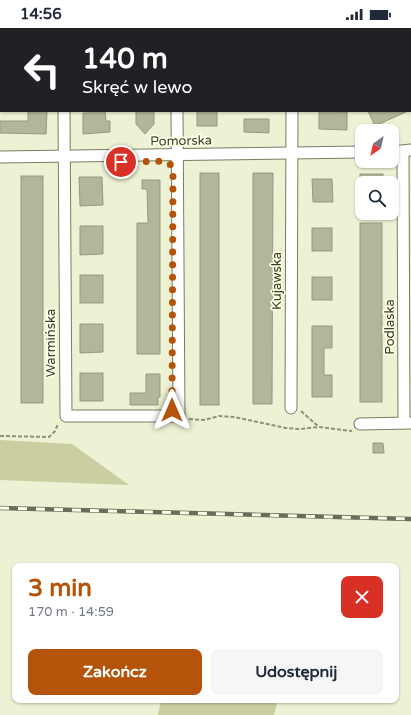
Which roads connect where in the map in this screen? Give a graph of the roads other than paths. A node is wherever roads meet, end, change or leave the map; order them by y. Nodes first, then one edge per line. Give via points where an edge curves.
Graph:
1 (64, 112) edge
2 (178, 112) edge
3 (292, 112) edge
4 (402, 151) edge
5 (355, 152) edge
6 (292, 153) junction
7 (178, 155) junction
8 (64, 156) junction
9 (0, 157) edge
10 (408, 231) edge
11 (295, 408) road end
12 (408, 423) edge
13 (359, 428) road end

1 - 8 street, Warmińska
2 - 7 street
3 - 6 street, Kujawska
4 - 10 street, Podlaska
5 - 6 street, Pomorska
6 - 7 street, Pomorska
6 - 11 street, Kujawska
7 - 8 street, Pomorska
7 - 8 street, Warmińska via 179,416 66,416
8 - 9 street, Pomorska
10 - 12 street, Podlaska
12 - 13 street

